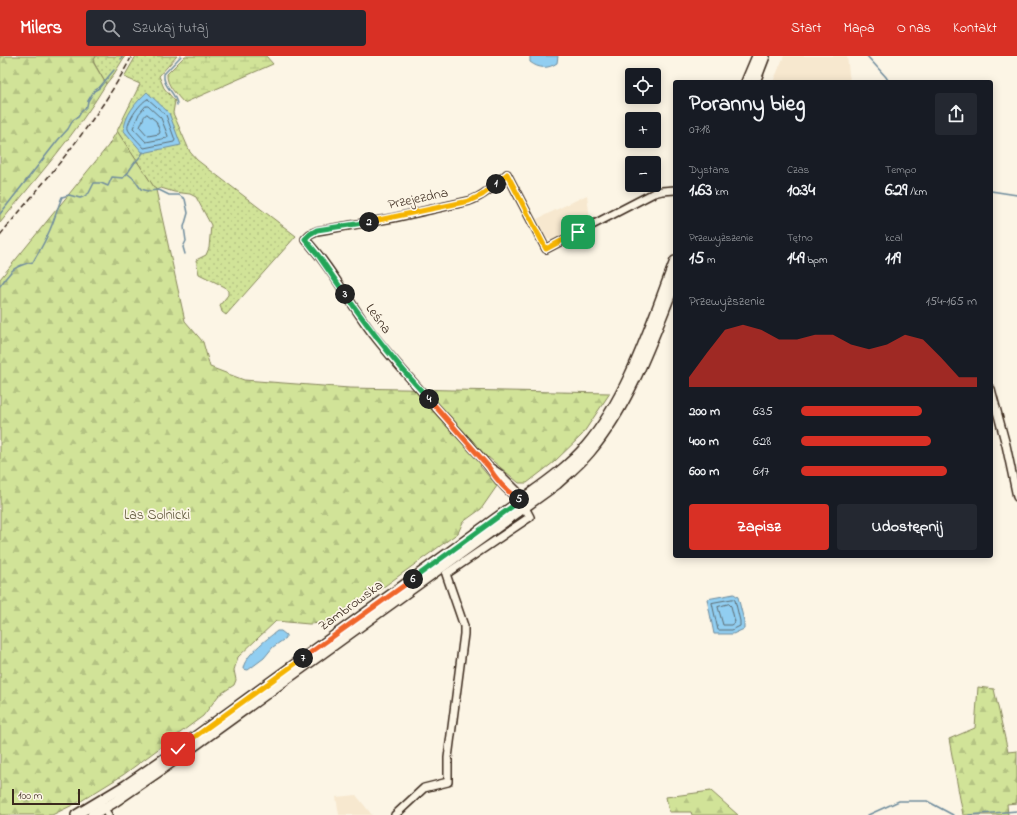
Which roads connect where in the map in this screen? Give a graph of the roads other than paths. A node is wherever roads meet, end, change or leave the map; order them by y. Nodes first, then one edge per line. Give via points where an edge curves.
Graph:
1 (757, 56) edge
2 (765, 56) edge
3 (747, 80) edge
4 (756, 80) edge
5 (673, 190) edge
6 (305, 239) joint
7 (673, 266) edge
8 (673, 288) edge
9 (623, 395) junction
10 (993, 396) edge
11 (1017, 497) edge
12 (523, 504) junction
13 (104, 808) edge
14 (76, 815) edge
15 (92, 815) edge
16 (395, 815) edge

1 - 3 main road
2 - 4 main road
5 - 6 street, Przejezdna via 654,193 546,249 507,174 488,191 469,201 388,219 317,230
6 - 12 street, Leśna via 372,334 488,466 514,486
7 - 9 main road
8 - 9 main road via 643,360
9 - 12 main road, Zambrowska via 577,455
10 - 11 street
12 - 13 main road, Zambrowska via 126,785
12 - 16 street, Leśna via 530,517 446,574 464,626 448,758 448,782 424,788
13 - 14 main road, Zambrowska
13 - 15 main road, Zambrowska

